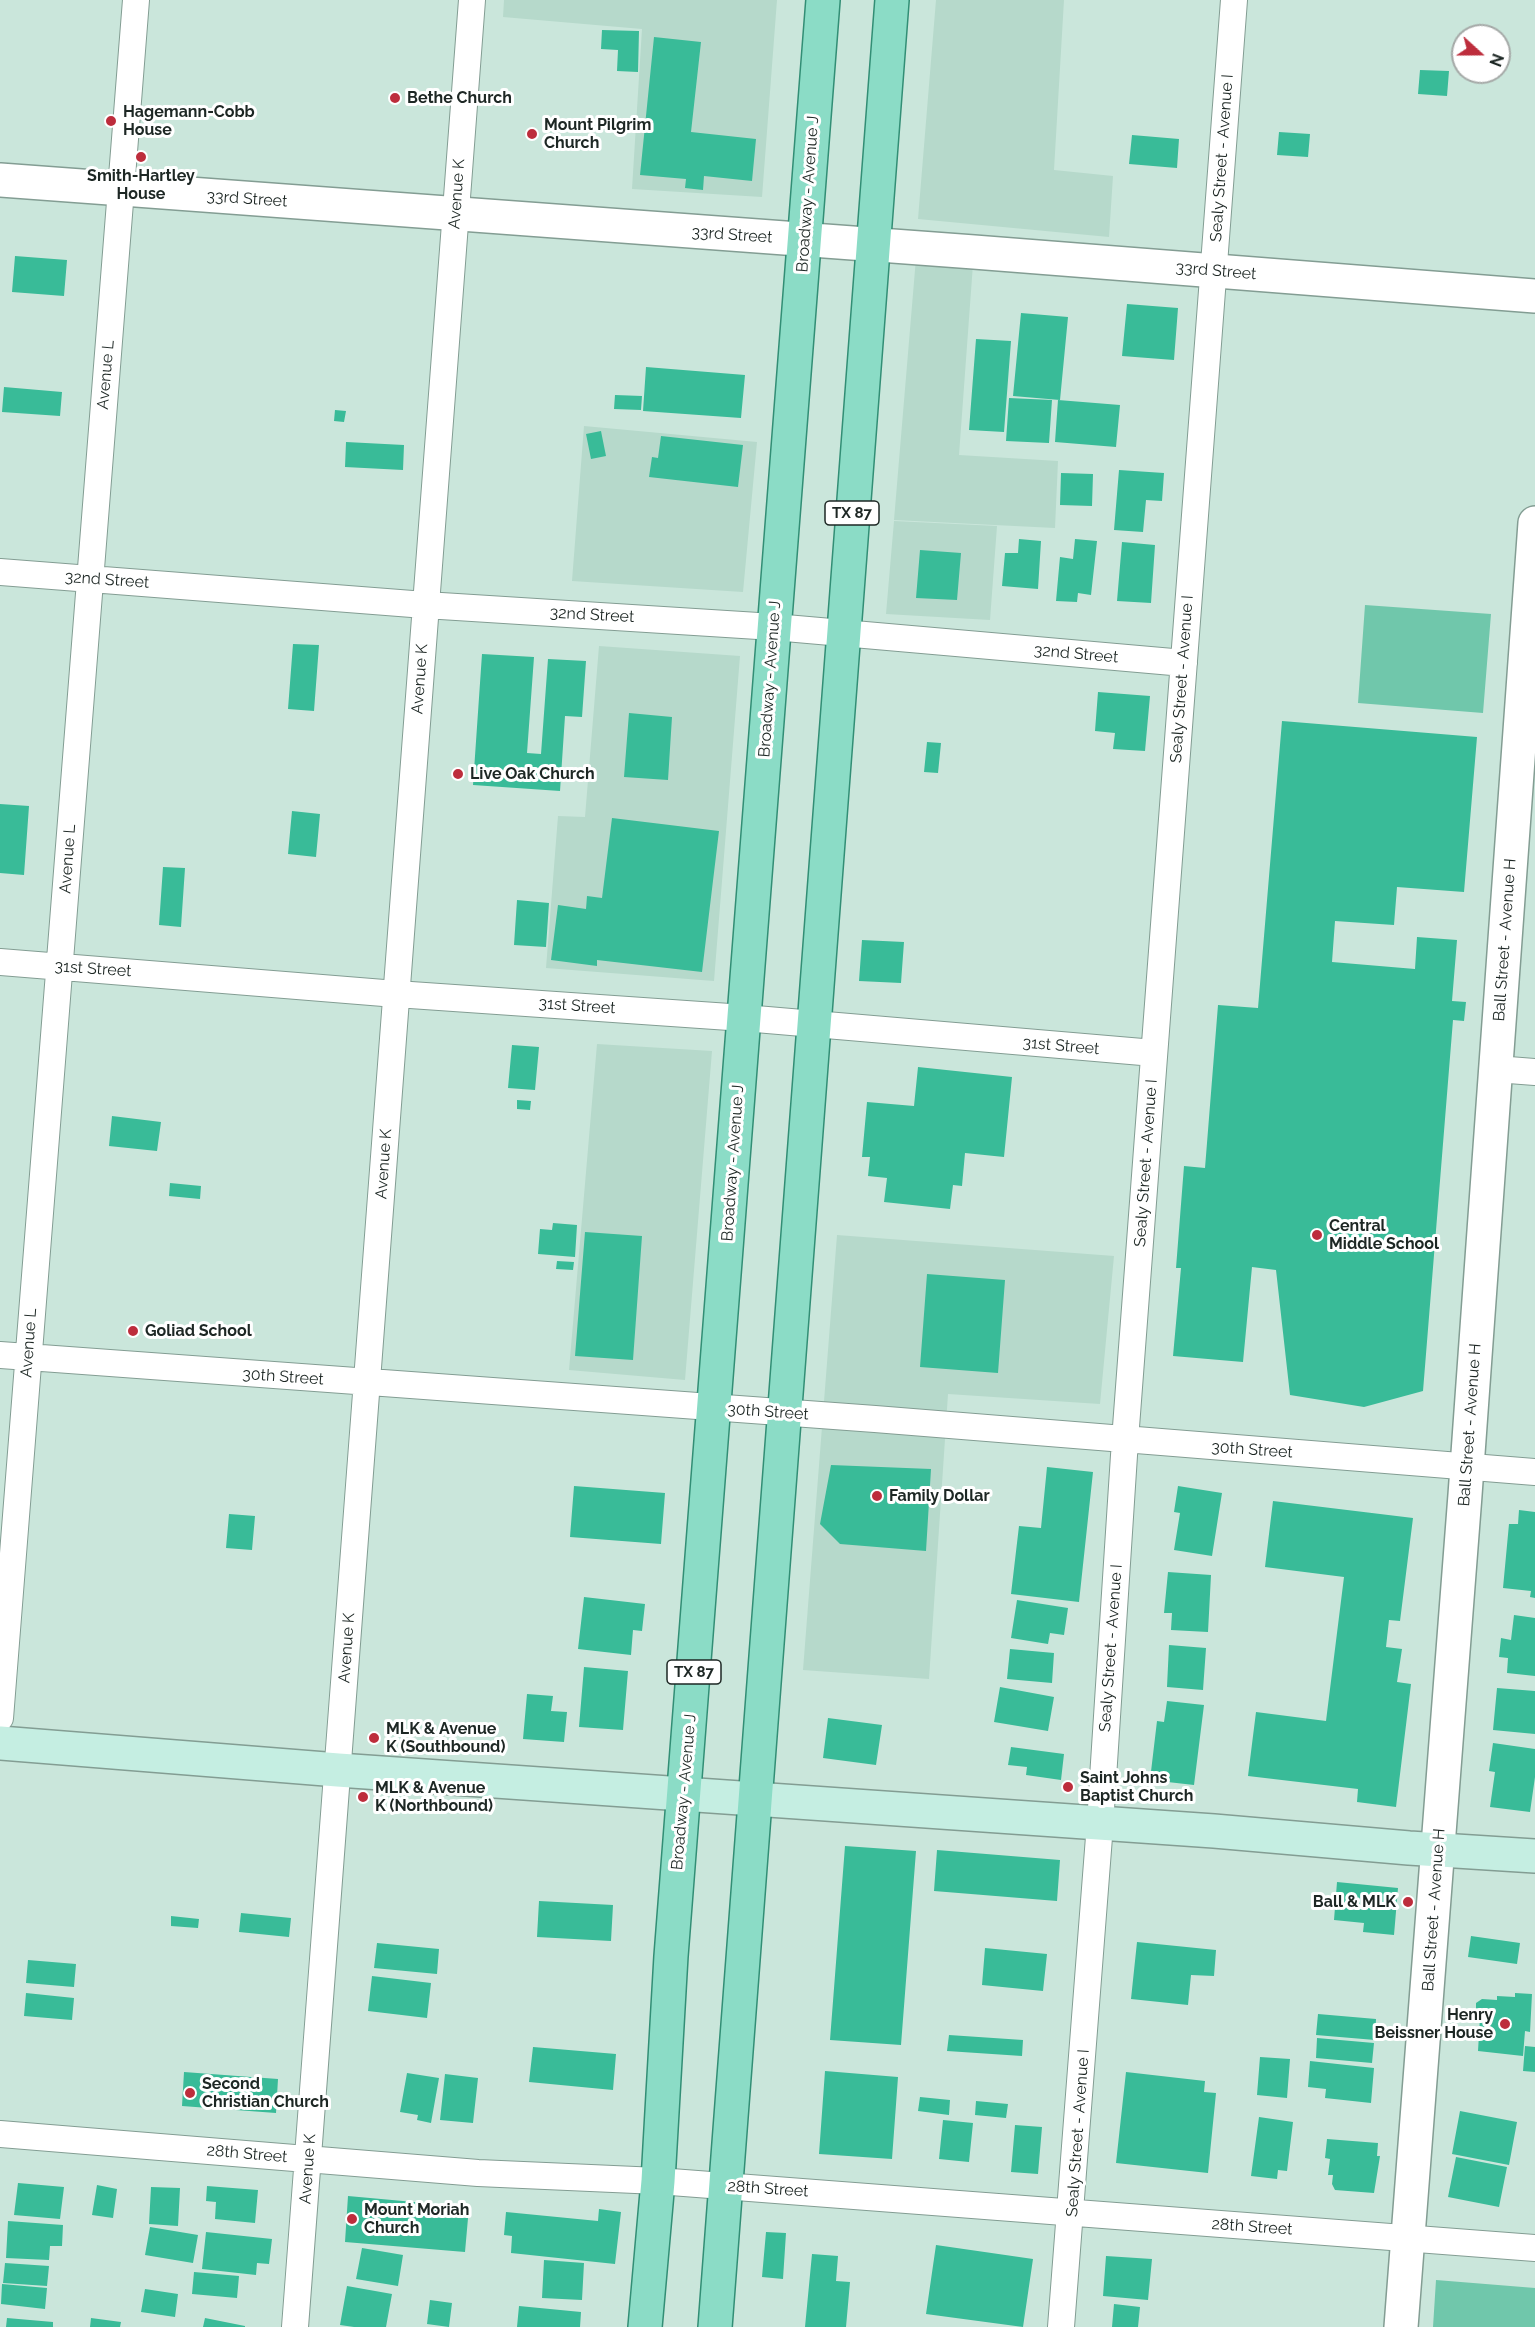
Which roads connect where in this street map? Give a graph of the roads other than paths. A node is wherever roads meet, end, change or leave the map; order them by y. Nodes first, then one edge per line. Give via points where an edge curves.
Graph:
1 (136, 0) edge
2 (472, 0) edge
3 (823, 0) edge
4 (891, 0) edge
5 (1234, 0) edge
6 (0, 180) edge
7 (120, 189) junction
8 (455, 215) junction
9 (804, 240) junction
10 (873, 244) junction
11 (1214, 270) junction
12 (1535, 296) edge
13 (1535, 523) edge
14 (0, 572) edge
15 (89, 579) junction
16 (425, 605) junction
17 (774, 627) junction
18 (843, 633) junction
19 (1184, 663) junction
20 (1529, 687) edge
21 (0, 962) edge
22 (59, 966) junction
23 (396, 994) junction
24 (744, 1018) junction
25 (813, 1025) junction
26 (1154, 1053) junction
27 (1496, 1070) junction
28 (1535, 1072) edge
29 (0, 1355) edge
30 (28, 1358) junction
31 (367, 1383) junction
32 (714, 1408) junction
33 (784, 1413) junction
34 (1125, 1440) junction
35 (1467, 1467) junction
36 (1535, 1472) edge
37 (0, 1718) edge
38 (0, 1743) edge
39 (338, 1770) junction
40 (684, 1796) junction
41 (756, 1801) junction
42 (1100, 1824) junction
43 (1439, 1850) junction
44 (1535, 1856) edge
45 (0, 2134) edge
46 (308, 2159) junction
47 (658, 2181) junction
48 (726, 2186) junction
49 (1072, 2213) junction
50 (1408, 2238) junction
51 (1535, 2248) edge
52 (296, 2327) edge
53 (645, 2327) edge
54 (715, 2327) edge
55 (1062, 2327) edge
56 (1401, 2327) edge

1 - 7 street, Avenue L
2 - 8 street, Avenue K
3 - 9 main road, Broadway - Avenue J / TX 87
4 - 10 main road, TX 87
5 - 11 street, Sealy Street - Avenue I
6 - 7 street, 33rd Street
7 - 8 street, 33rd Street
7 - 15 street, Avenue L
8 - 9 street, 33rd Street
8 - 16 street, Avenue K
9 - 10 street, 33rd Street
9 - 17 main road, Broadway - Avenue J / TX 87
10 - 11 street, 33rd Street
10 - 18 main road, TX 87
11 - 12 street, 33rd Street
11 - 19 street, Sealy Street - Avenue I
13 - 20 street, Ball Street - Avenue H
14 - 15 street, 32nd Street
15 - 16 street, 32nd Street
15 - 22 street, Avenue L
16 - 17 street, 32nd Street
16 - 23 street, Avenue K
17 - 18 street, 32nd Street
17 - 24 main road, Broadway - Avenue J / TX 87
18 - 19 street, 32nd Street
18 - 25 main road, TX 87
19 - 26 street, Sealy Street - Avenue I
20 - 27 street, Ball Street - Avenue H
21 - 22 street, 31st Street
22 - 23 street, 31st Street
22 - 30 street, Avenue L
23 - 24 street, 31st Street
23 - 31 street, Avenue K
24 - 25 street, 31st Street
24 - 32 main road, Broadway - Avenue J / TX 87
25 - 26 street, 31st Street
25 - 33 main road, TX 87
26 - 34 street, Sealy Street - Avenue I
27 - 28 street
27 - 35 street, Ball Street - Avenue H
29 - 30 street, 30th Street
30 - 31 street, 30th Street
30 - 37 street, Avenue L
31 - 32 street, 30th Street
31 - 39 street, Avenue K
32 - 33 street, 30th Street
32 - 40 main road, Broadway - Avenue J / TX 87
33 - 34 street, 30th Street
33 - 41 main road, TX 87
34 - 35 street, 30th Street
34 - 42 street, Sealy Street - Avenue I
35 - 36 street, 30th Street
35 - 43 street, Ball Street - Avenue H
38 - 39 main road
39 - 40 main road
39 - 46 street, Avenue K
40 - 41 main road
40 - 47 main road, Broadway - Avenue J / TX 87
41 - 42 main road
41 - 48 main road, TX 87
42 - 43 main road
42 - 49 street, Sealy Street - Avenue I
43 - 44 main road
43 - 50 street, Ball Street - Avenue H
45 - 46 street, 28th Street
46 - 47 street, 28th Street via 478,2173
46 - 52 street, Avenue K
47 - 48 street, 28th Street
47 - 53 main road, Broadway - Avenue J / TX 87
48 - 49 street, 28th Street
48 - 54 main road, TX 87
49 - 50 street, 28th Street
49 - 55 street, Sealy Street - Avenue I
50 - 51 street, 28th Street
50 - 56 street, Ball Street - Avenue H

